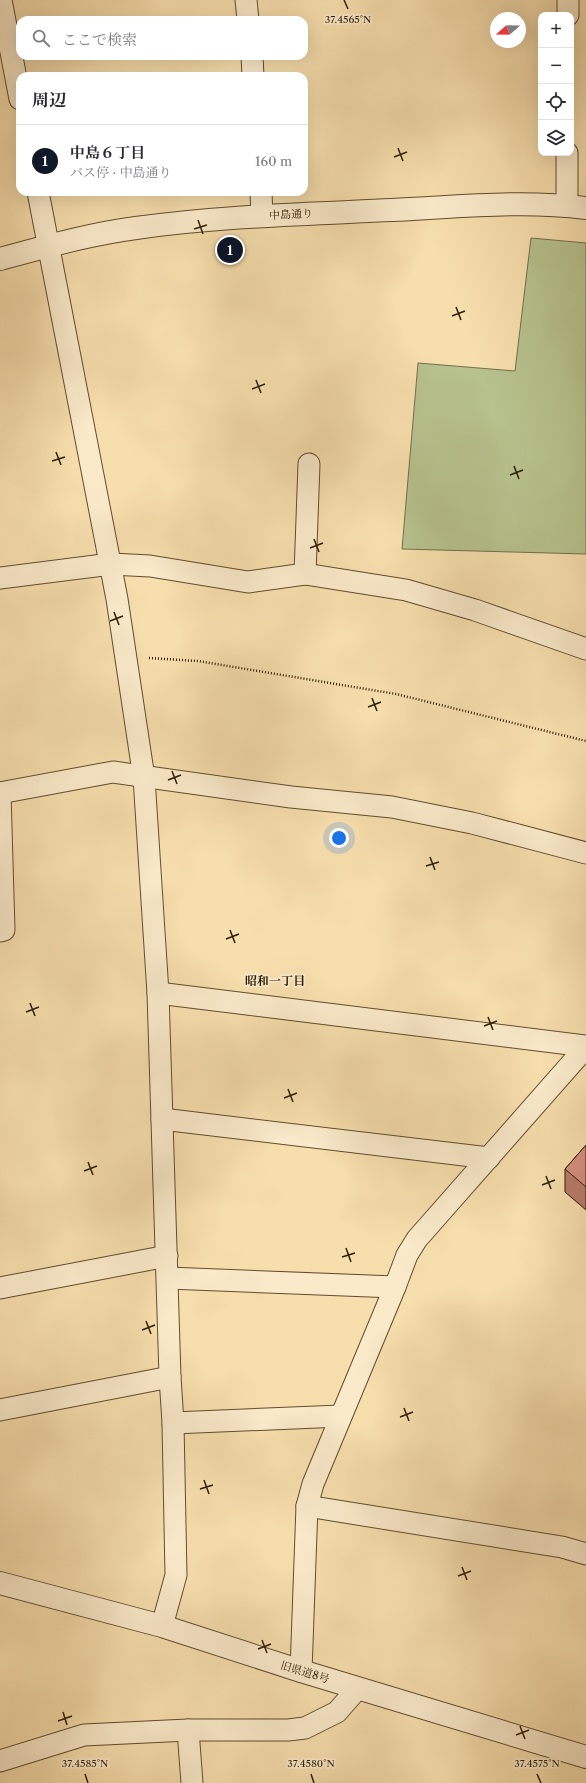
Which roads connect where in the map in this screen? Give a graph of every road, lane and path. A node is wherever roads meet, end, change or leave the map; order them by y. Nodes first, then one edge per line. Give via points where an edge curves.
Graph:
1 (1, 0) edge
2 (246, 0) edge
3 (568, 0) edge
4 (568, 12) edge
5 (248, 16) edge
6 (252, 60) edge
7 (253, 72) edge
8 (16, 78) edge
9 (568, 156) edge
10 (39, 196) edge
11 (261, 196) edge
12 (577, 207) edge
13 (262, 216) junction
14 (48, 246) junction
15 (0, 259) edge
16 (309, 464) dead end
17 (111, 564) junction
18 (305, 574) junction
19 (0, 578) edge
20 (586, 649) edge
21 (126, 659) junction
22 (586, 741) edge
23 (144, 778) junction
24 (0, 793) edge
25 (586, 853) edge
26 (0, 931) edge
27 (158, 993) junction
28 (586, 1046) edge
29 (162, 1119) junction
30 (489, 1158) junction
31 (167, 1256) junction
32 (168, 1278) junction
33 (395, 1287) junction
34 (0, 1288) edge
35 (170, 1377) junction
36 (0, 1410) edge
37 (341, 1416) junction
38 (173, 1423) junction
39 (307, 1506) junction
40 (586, 1554) edge
41 (0, 1583) edge
42 (162, 1626) junction
43 (302, 1671) junction
44 (358, 1688) junction
45 (188, 1730) junction
46 (586, 1757) edge
47 (0, 1761) edge
48 (192, 1783) edge

1 - 8 street
2 - 5 street
3 - 4 street
6 - 7 street
9 - 12 street
10 - 14 street
11 - 13 street
12 - 13 street, 中島通り via 523,204
13 - 14 street, 中島通り via 135,228
14 - 15 street, 中島通り
14 - 17 street
16 - 18 street
17 - 18 street via 150,566 248,582
17 - 19 street
17 - 21 street
18 - 20 street via 406,590 475,610
21 - 22 path via 198,661 396,694
21 - 23 street
23 - 24 street via 113,772
23 - 25 street via 392,807 472,823
23 - 27 street
24 - 26 street via 4,930
27 - 28 street
27 - 29 street
28 - 30 street
29 - 30 street
29 - 31 street
30 - 33 street via 417,1239 407,1255
31 - 32 street
31 - 34 street
32 - 33 street
32 - 35 street
33 - 37 street
35 - 36 street
35 - 38 street
37 - 38 street
37 - 39 street via 313,1484
38 - 42 street via 176,1575
39 - 40 street
39 - 43 street
41 - 42 street, 旧県道8号
42 - 43 street, 旧県道8号
43 - 44 street, 旧県道8号
44 - 45 street via 337,1712 305,1728
44 - 46 street, 旧県道8号
45 - 47 street via 84,1735
45 - 48 street

